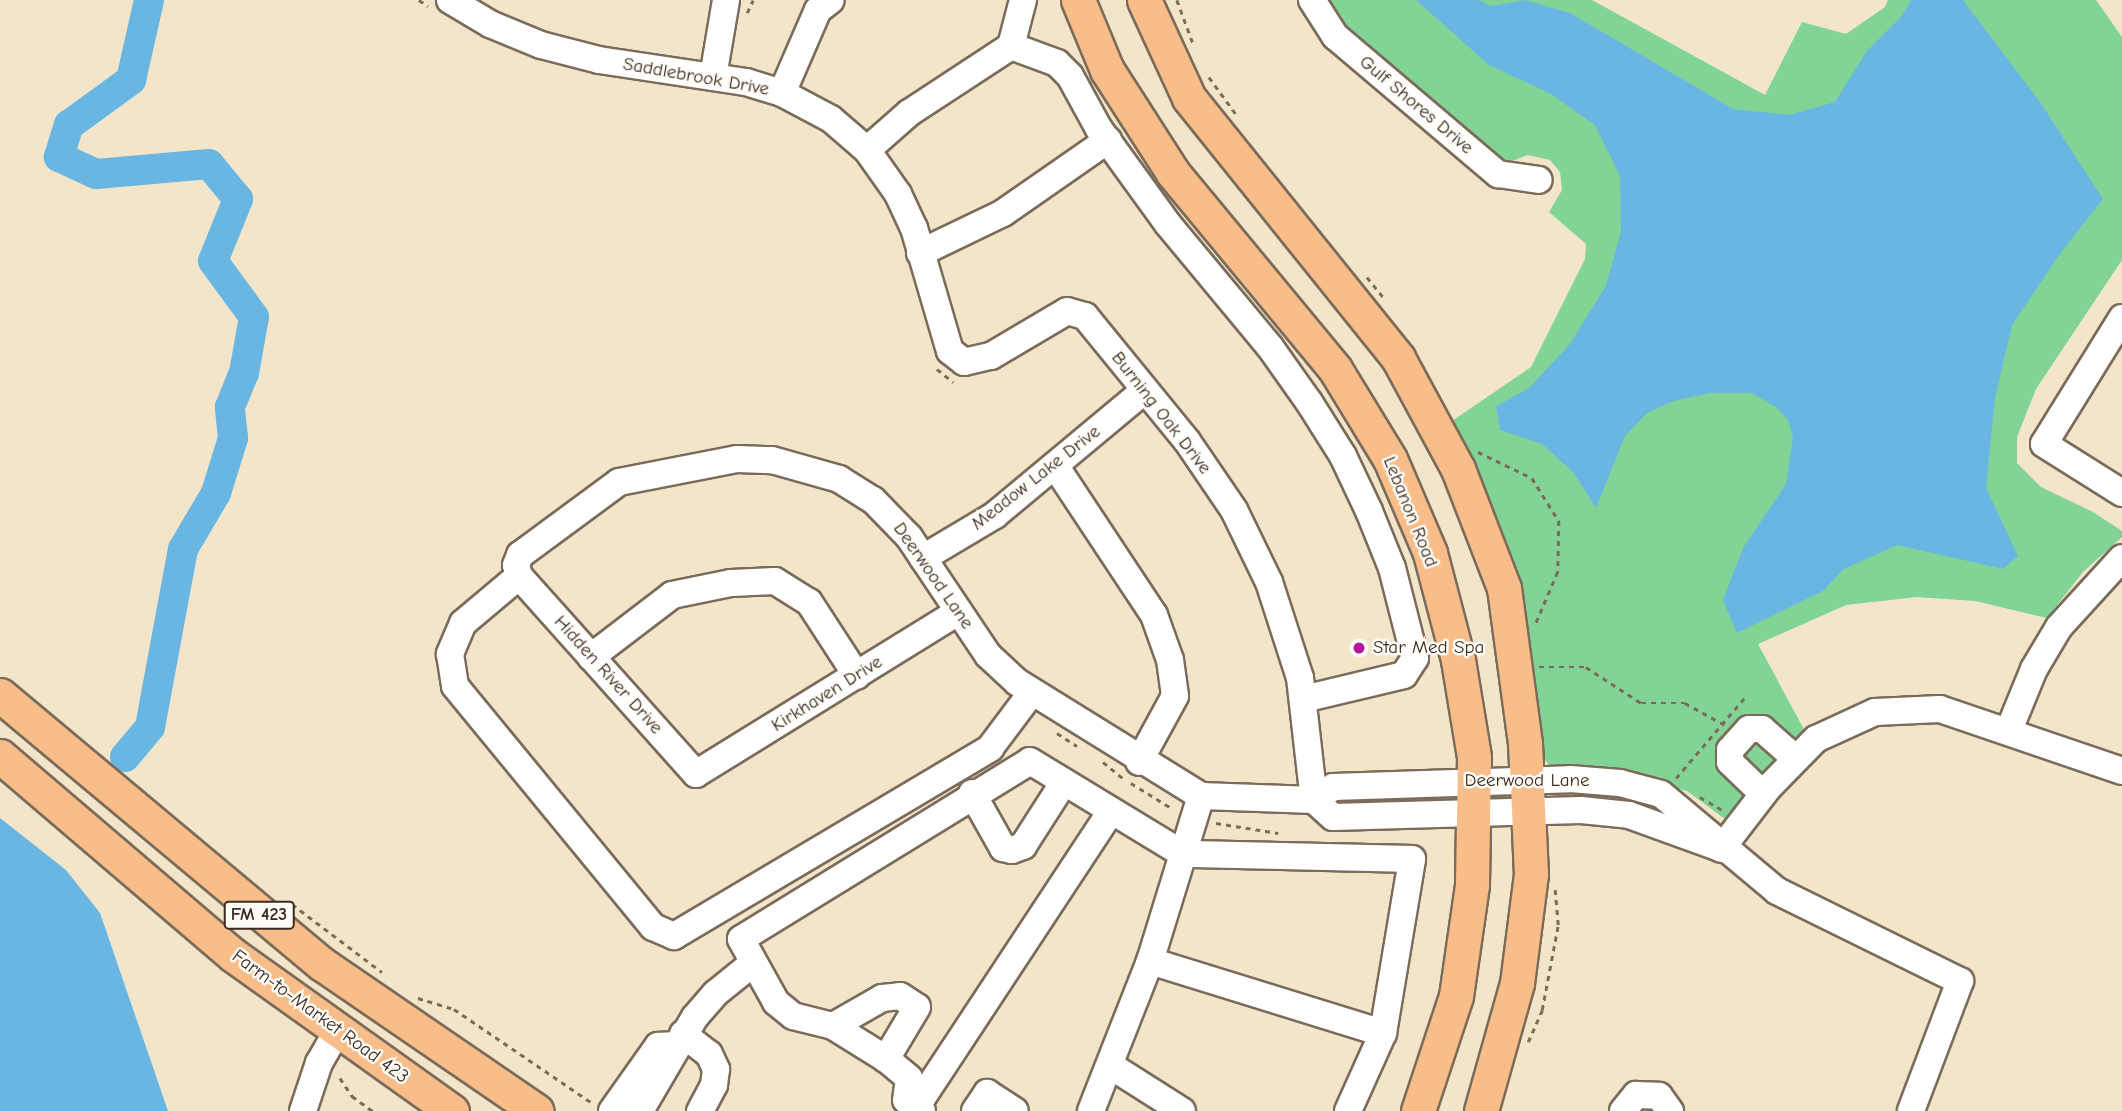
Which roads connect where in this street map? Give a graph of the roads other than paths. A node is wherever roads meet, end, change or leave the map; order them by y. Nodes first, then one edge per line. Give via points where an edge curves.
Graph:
1 (726, 0) edge
2 (831, 0) edge
3 (1023, 0) edge
4 (1077, 0) edge
5 (1143, 0) edge
6 (1312, 0) edge
7 (444, 6) edge
8 (1011, 46) junction
9 (713, 77) junction
10 (782, 93) junction
11 (1108, 140) junction
12 (867, 150) junction
13 (1539, 180) dead end
14 (920, 253) junction
15 (1078, 311) joint
16 (2122, 318) edge
17 (1144, 391) junction
18 (1056, 467) junction
19 (2122, 493) edge
20 (923, 558) junction
21 (2122, 558) edge
22 (519, 576) junction
23 (958, 612) junction
24 (592, 657) junction
25 (857, 676) junction
26 (1032, 692) junction
27 (0, 695) edge
28 (1303, 699) junction
29 (2009, 730) junction
30 (0, 756) edge
31 (1796, 759) junction
32 (1139, 762) junction
33 (2122, 771) edge
34 (696, 774) joint
35 (1527, 780) junction
36 (1474, 781) junction
37 (1064, 782) junction
38 (972, 793) junction
39 (1763, 794) junction
40 (1200, 796) junction
41 (1314, 800) junction
42 (1111, 811) junction
43 (1528, 813) junction
44 (1473, 814) junction
45 (1721, 849) junction
46 (1183, 854) junction
47 (1150, 961) junction
48 (753, 963) junction
49 (833, 1027) junction
50 (337, 1032) junction
51 (1383, 1033) junction
52 (679, 1039) junction
53 (886, 1059) junction
54 (1111, 1066) junction
55 (605, 1109) edge
56 (919, 1109) edge
57 (303, 1111) edge
58 (452, 1111) edge
59 (537, 1111) edge
60 (640, 1111) edge
61 (700, 1111) edge
62 (975, 1111) edge
63 (1015, 1111) edge
64 (1091, 1111) edge
65 (1182, 1111) edge
66 (1348, 1111) edge
67 (1418, 1111) edge
68 (1481, 1111) edge
69 (1623, 1111) edge
70 (1670, 1111) edge
71 (1911, 1111) edge

1 - 9 street
2 - 10 street via 818,10
3 - 8 street
4 - 36 main road, Lebanon Road via 1107,70 1173,173 1335,369 1390,459 1430,553 1451,633 1474,757
5 - 35 main road via 1189,99 1398,358 1458,469 1504,587
6 - 13 street, Gulf Shores Drive via 1335,36 1498,174
7 - 9 street, Saddlebrook Drive via 541,45 599,60
8 - 11 street via 1057,63 1070,76
8 - 12 street via 909,113
9 - 10 street, Saddlebrook Drive
10 - 12 street, Saddlebrook Drive via 831,119
11 - 14 street via 1003,213
11 - 28 street via 1167,223 1270,347 1309,402 1343,456 1392,568 1415,658 1404,675
12 - 14 street, Saddlebrook Drive via 898,194
14 - 15 street, Saddlebrook Drive via 950,351 962,373 1067,311
15 - 17 street, Burning Oak Drive
16 - 19 street via 2044,444
17 - 18 street, Meadow Lake Drive
17 - 28 street, Burning Oak Drive via 1187,441 1234,510 1269,582
18 - 20 street, Meadow Lake Drive via 995,515
18 - 32 street via 1154,615 1170,660 1175,696
20 - 22 street, Deerwood Lane via 892,516 839,479 772,460 737,458 619,482 520,555
20 - 23 street, Deerwood Lane
21 - 29 street via 2059,627 2034,669
22 - 24 street, Hidden River Drive
22 - 26 street via 463,624 450,654 455,686 653,927 674,936 990,748
23 - 25 street, Kirkhaven Drive
23 - 26 street, Deerwood Lane via 988,655
24 - 25 street via 672,595 731,583 775,581 809,602
24 - 34 street, Hidden River Drive
25 - 34 street, Kirkhaven Drive
26 - 32 street, Deerwood Lane
27 - 59 main road, FM 423 via 311,956
28 - 41 street, Burning Oak Drive
29 - 31 street via 1940,709 1875,712 1816,739
29 - 33 street
30 - 50 main road, Farm-to-Market Road 423 / FM 423 via 233,955
31 - 39 street
31 - 39 street via 1762,729 1731,730 1730,762
32 - 40 street, Deerwood Lane
35 - 36 street, Deerwood Lane
35 - 43 main road
35 - 45 street, Deerwood Lane via 1620,783 1661,794 1686,811
36 - 41 street, Deerwood Lane via 1333,787
36 - 44 main road, Lebanon Road
37 - 38 street via 1030,761
37 - 38 street via 1023,846 1012,850 1003,848
37 - 42 street
38 - 48 street via 741,939
39 - 45 street
40 - 41 street, Deerwood Lane
40 - 46 street
41 - 44 street, Deerwood Lane via 1333,817
42 - 46 street
42 - 56 street
43 - 44 street, Deerwood Lane
43 - 45 street, Deerwood Lane via 1629,815
43 - 68 main road via 1531,874 1517,983
44 - 67 main road, Lebanon Road via 1472,885 1456,996
45 - 71 street, Deerwood Lane via 1805,908 1960,981
46 - 47 street
46 - 51 street via 1412,859
47 - 51 street
47 - 54 street
48 - 49 street via 776,1002 793,1016
48 - 52 street via 716,993
49 - 53 street
49 - 53 street via 892,994 918,1007
50 - 57 street via 319,1063
50 - 58 main road, Farm-to-Market Road 423 / FM 423
51 - 66 street
52 - 55 street via 658,1046
52 - 60 street via 673,1060
52 - 61 street via 709,1054 716,1069 714,1085
53 - 56 street via 909,1078 906,1100
54 - 64 street
54 - 65 street
62 - 63 street via 987,1093
69 - 70 street via 1636,1095 1660,1096

